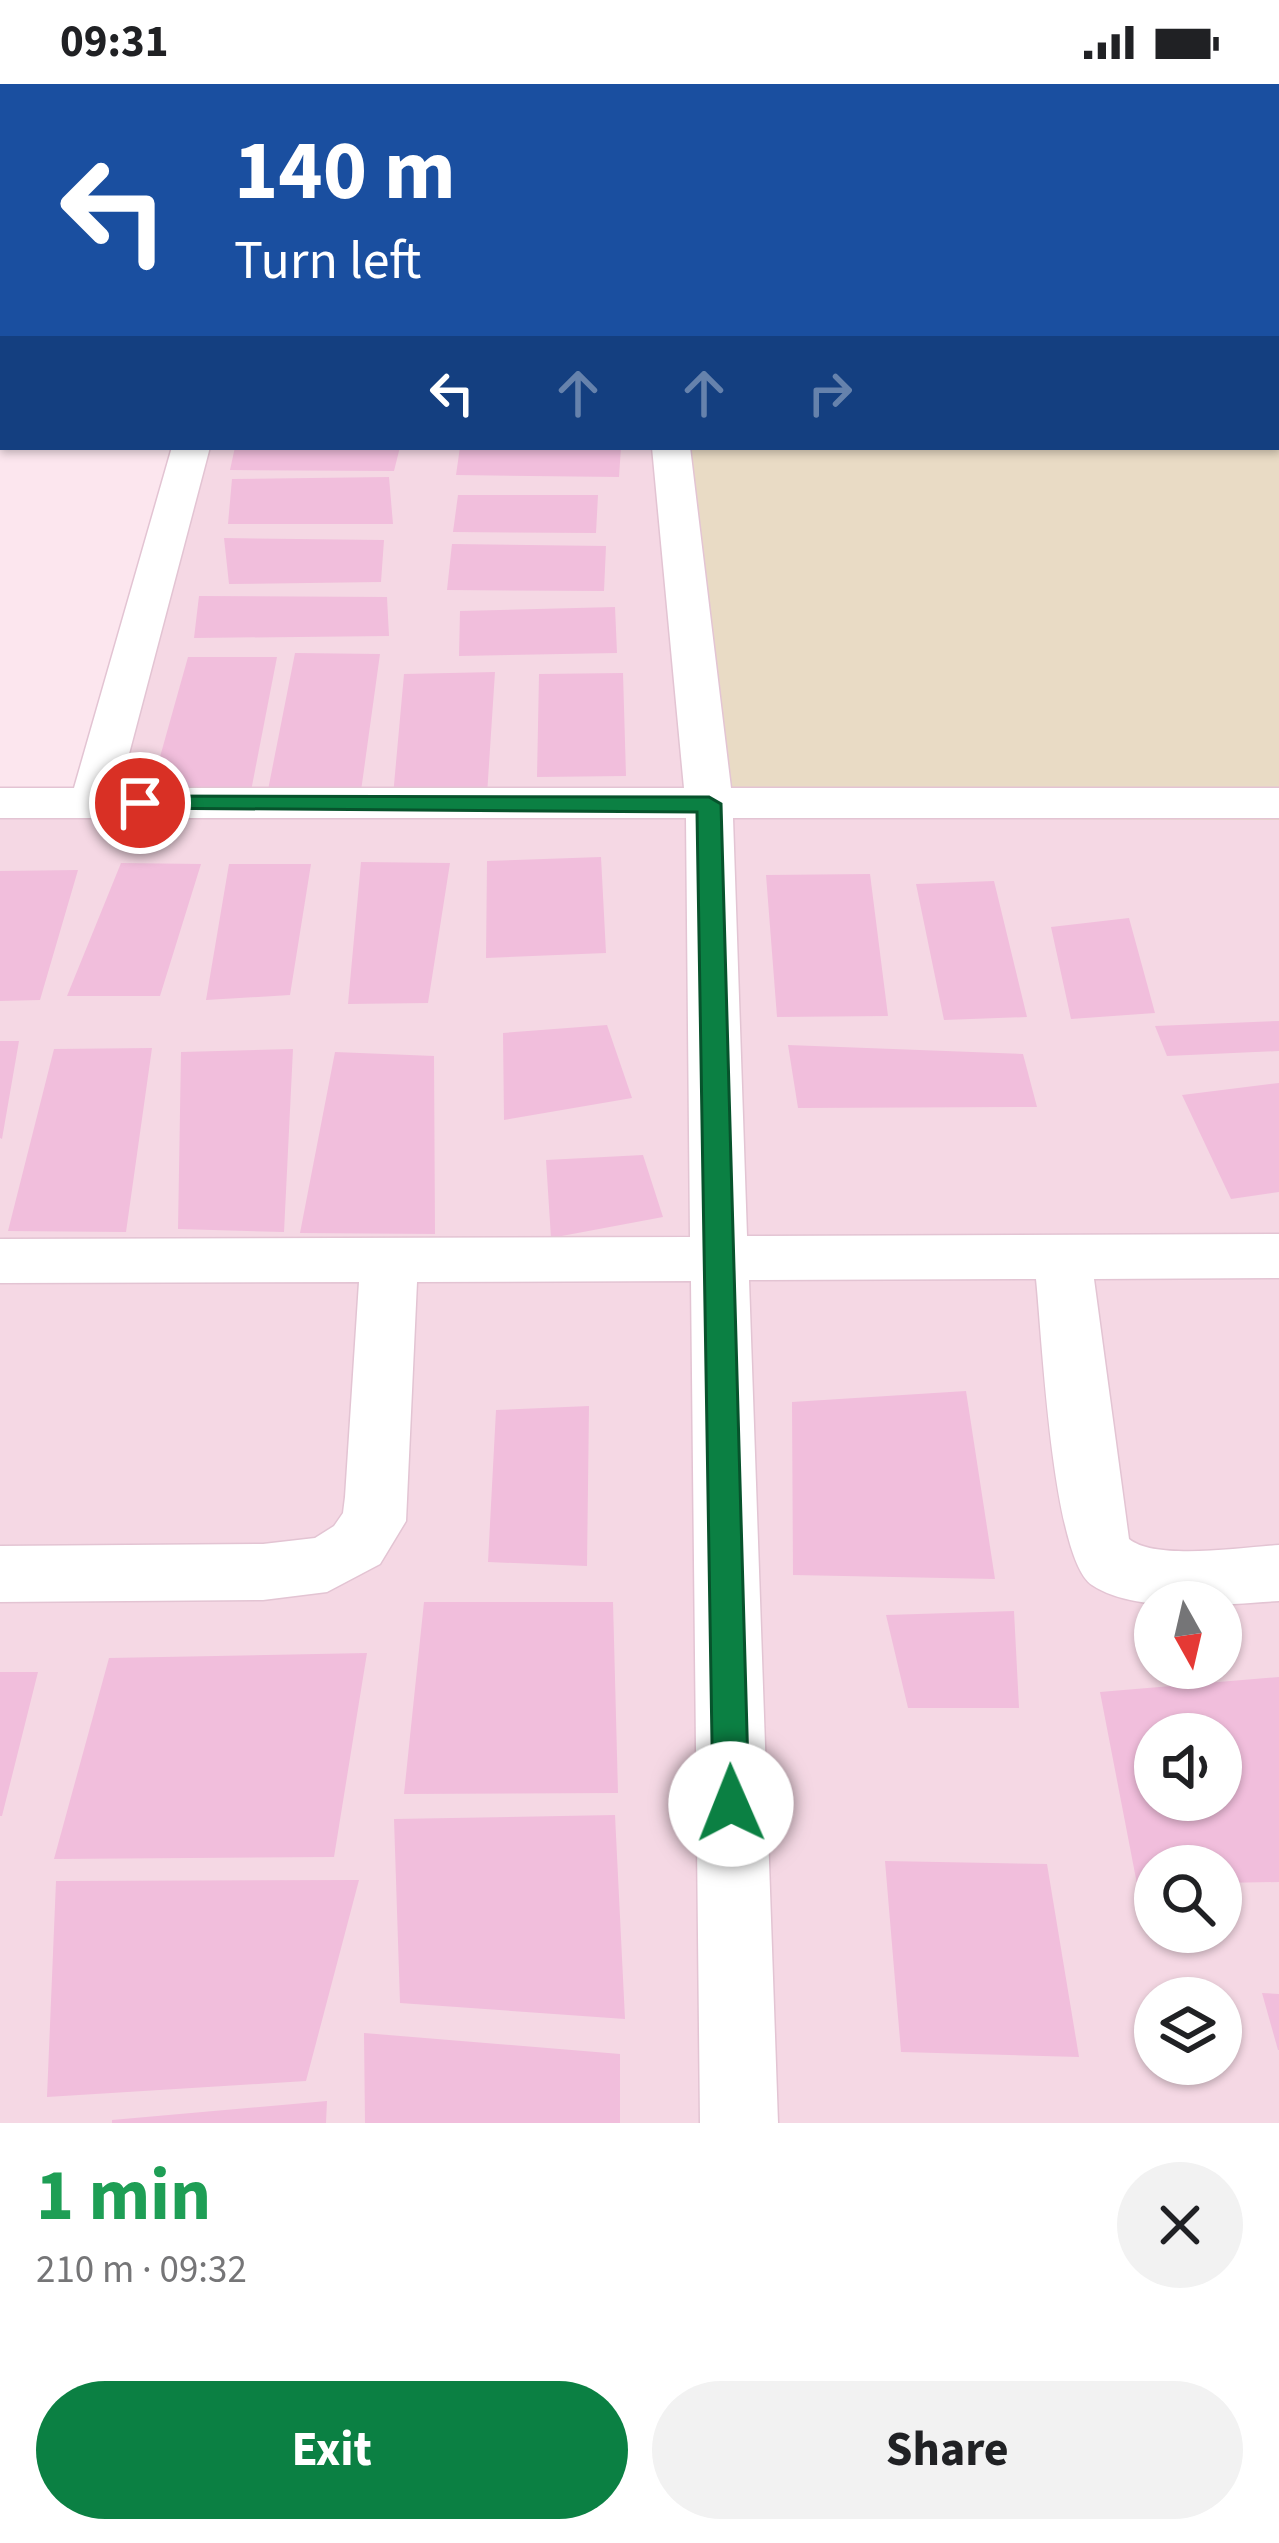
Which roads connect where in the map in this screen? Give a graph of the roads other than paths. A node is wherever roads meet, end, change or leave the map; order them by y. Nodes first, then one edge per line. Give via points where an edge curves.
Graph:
1 (189, 450) edge
2 (670, 450) edge
3 (0, 803) edge
4 (93, 803) junction
5 (1279, 803) edge
6 (709, 804) junction
7 (1279, 1256) edge
8 (1061, 1257) junction
9 (718, 1259) junction
10 (389, 1260) junction
11 (0, 1261) edge
12 (1279, 1573) edge
13 (0, 1574) edge
14 (739, 2123) edge

1 - 4 street
2 - 6 street
3 - 4 street
4 - 6 street
5 - 6 street
6 - 9 street
7 - 8 street
8 - 9 street
8 - 12 street via 1094,1520 1108,1562 1153,1575
9 - 10 street
9 - 14 street
10 - 11 street
10 - 13 street via 377,1497 374,1521 357,1545 327,1564 263,1572

